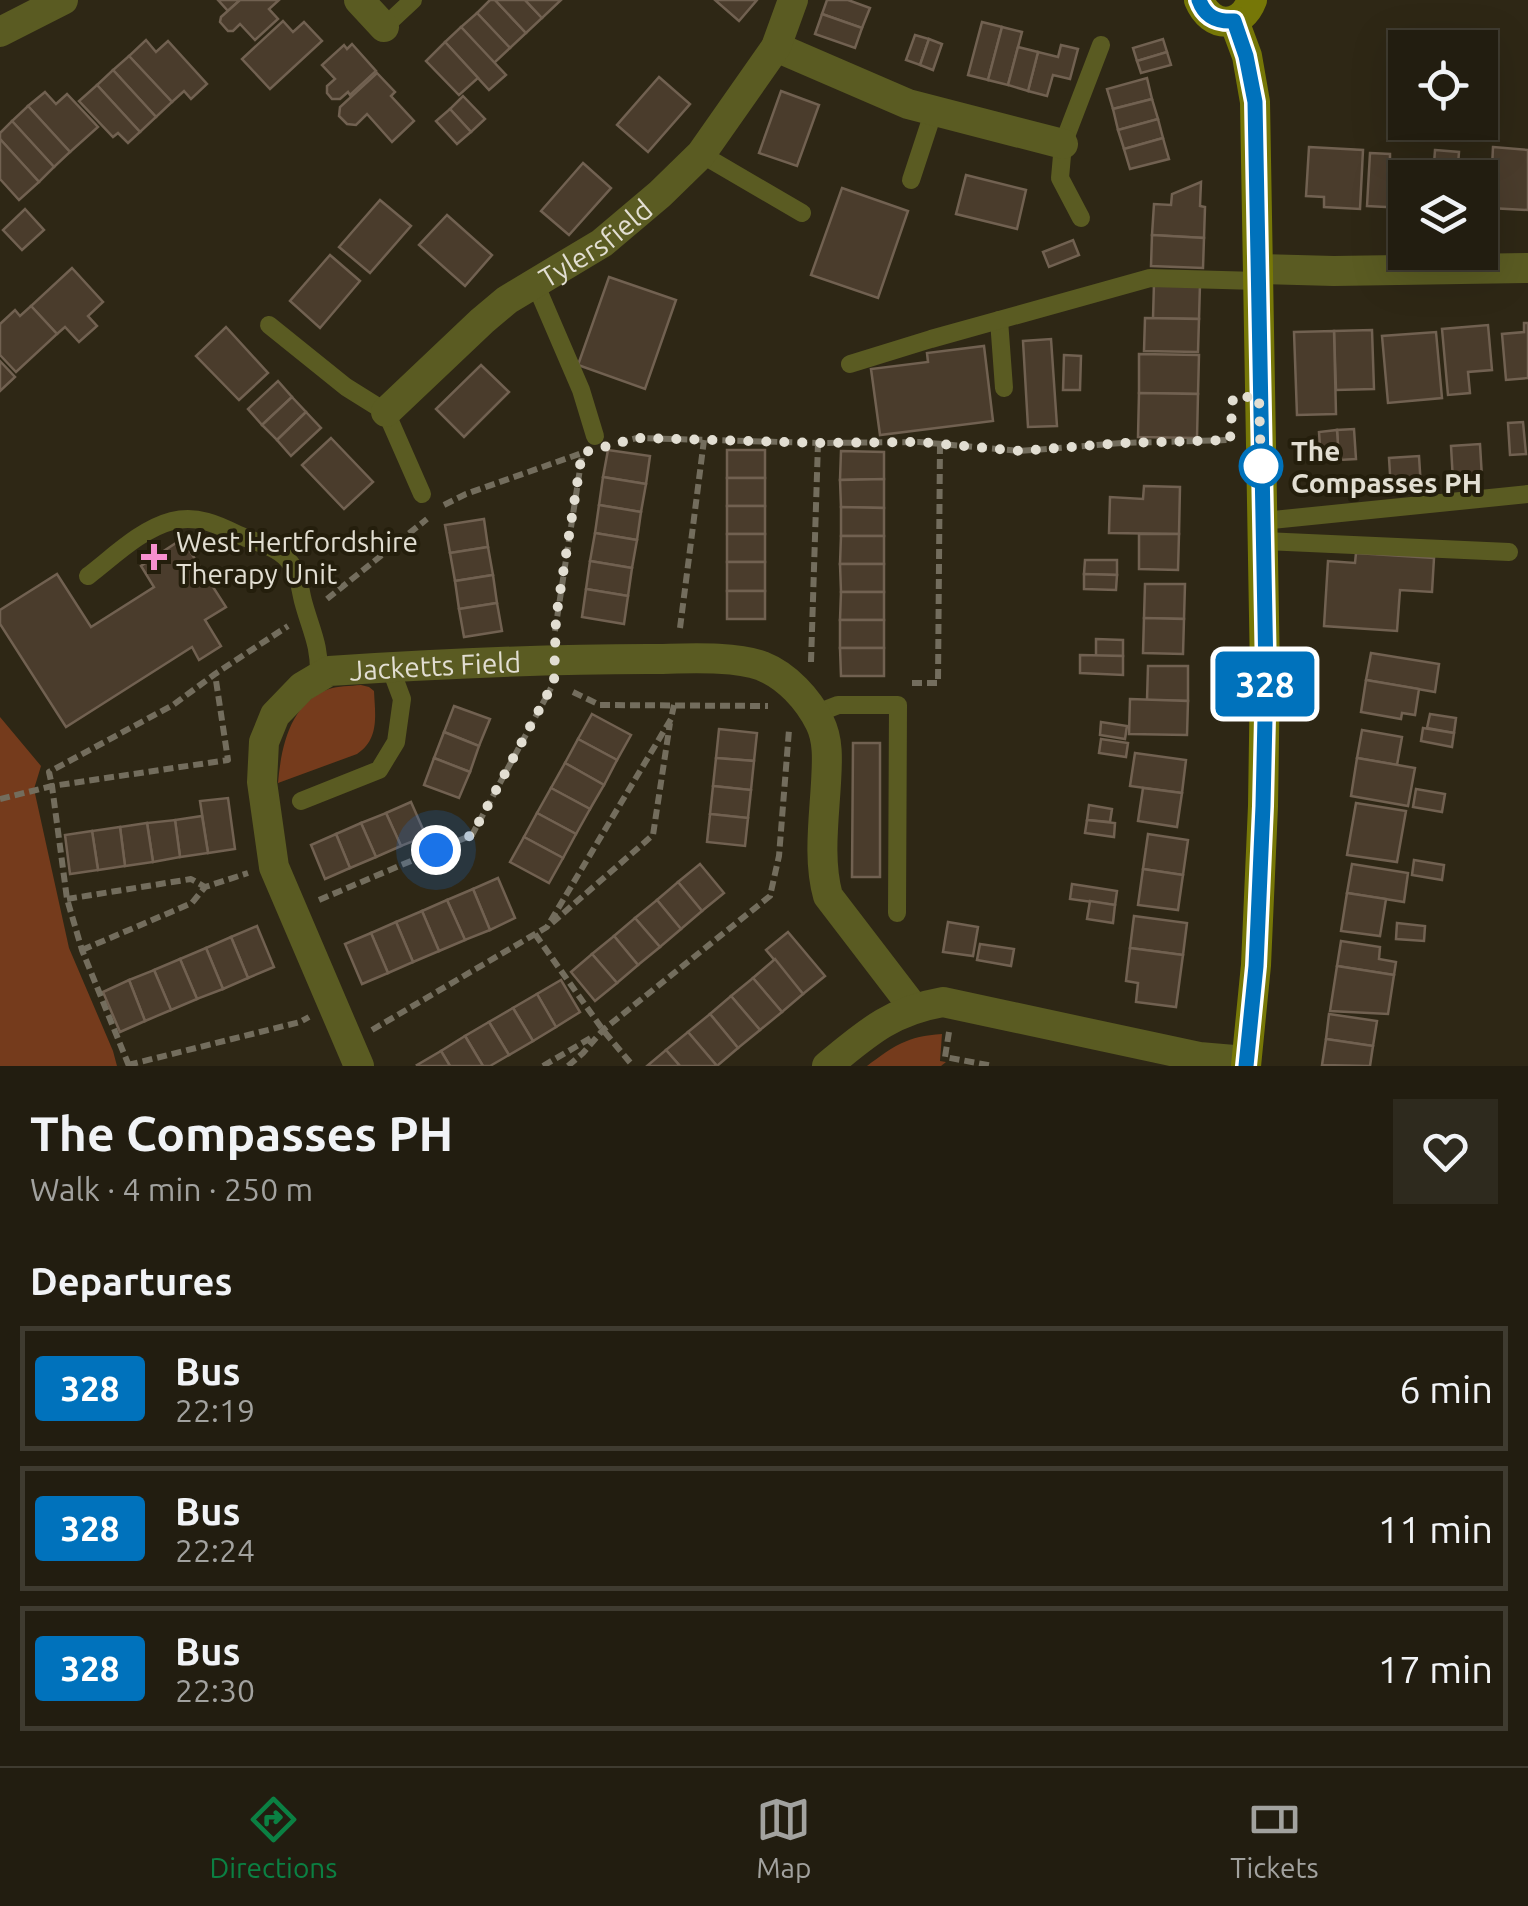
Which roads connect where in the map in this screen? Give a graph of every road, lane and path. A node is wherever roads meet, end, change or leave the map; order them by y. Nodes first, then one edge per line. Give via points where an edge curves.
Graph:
1 (62, 0) edge
2 (359, 0) edge
3 (414, 0) edge
4 (793, 0) edge
5 (1199, 0) edge
6 (1243, 10) edge
7 (384, 27) joint
8 (0, 32) edge
9 (1101, 44) dead end
10 (776, 47) junction
11 (934, 110) junction
12 (1062, 144) junction
13 (701, 154) junction
14 (911, 180) dead end
15 (802, 213) dead end
16 (1082, 218) dead end
17 (1528, 268) edge
18 (1258, 275) junction
19 (535, 283) junction
20 (999, 320) junction
21 (269, 325) dead end
22 (850, 364) dead end
23 (1004, 388) dead end
24 (386, 412) junction
25 (1231, 426) dead end
26 (704, 440) junction
27 (598, 442) joint
28 (818, 443) junction
29 (940, 444) junction
30 (422, 494) dead end
31 (1528, 494) edge
32 (1263, 531) junction
33 (1509, 552) dead end
34 (88, 576) dead end
35 (308, 614) junction
36 (676, 659) junction
37 (390, 667) junction
38 (554, 672) junction
39 (214, 674) junction
40 (319, 676) junction
41 (902, 683) dead end
42 (802, 705) junction
43 (674, 706) junction
44 (671, 719) junction
45 (52, 786) junction
46 (0, 799) edge
47 (301, 801) dead end
48 (274, 867) junction
49 (206, 887) junction
50 (68, 899) junction
51 (292, 911) junction
52 (898, 912) dead end
53 (547, 927) junction
54 (535, 934) junction
55 (82, 950) junction
56 (332, 1004) junction
57 (954, 1004) junction
58 (913, 1007) junction
59 (603, 1030) junction
60 (354, 1054) edge
61 (963, 1063) edge
62 (1246, 1064) edge
63 (128, 1065) edge
64 (543, 1066) edge
65 (568, 1066) edge
66 (633, 1066) edge
67 (828, 1066) edge
68 (993, 1066) edge

1 - 8 street
2 - 7 street
3 - 7 lane
4 - 10 street, Tylersfield
5 - 6 street via 1216,20
6 - 18 street via 1255,102
9 - 12 lane
10 - 11 street
10 - 13 street, Tylersfield
11 - 12 street
11 - 14 lane
12 - 16 lane via 1060,178
13 - 15 lane
13 - 19 street, Tylersfield via 602,243
17 - 18 street
18 - 20 lane via 1150,278
18 - 32 street
19 - 24 street, Tylersfield via 482,321
19 - 27 lane
20 - 22 lane
20 - 23 lane
21 - 24 lane
24 - 30 lane
25 - 29 path via 1230,440 1215,441 1020,451
26 - 27 path
26 - 28 path
26 - 36 path
28 - 29 path
28 - 42 path
29 - 41 path via 938,684
31 - 32 lane
32 - 33 lane
32 - 62 street via 1263,806
34 - 35 lane via 150,530 190,518 210,521 287,558
35 - 38 path via 449,502 582,453
35 - 39 path
35 - 40 lane
36 - 38 street, Jacketts Field
36 - 42 street, Jacketts Field via 760,665 785,679
37 - 38 street, Jacketts Field
37 - 40 street, Jacketts Field
37 - 47 lane via 402,699 396,742 380,770
38 - 43 path via 600,705
38 - 51 path via 472,835
39 - 45 path via 173,705 49,772
39 - 45 path via 228,760
40 - 48 street, Jacketts Field via 275,715 264,742 262,782
42 - 43 path
42 - 52 lane via 898,705
42 - 58 street via 822,726 828,753 828,896
42 - 59 path via 790,717 770,896
43 - 44 path
44 - 53 path
44 - 53 path via 653,834
45 - 46 path
45 - 50 path
48 - 49 path
48 - 51 street, Jacketts Field
49 - 50 path via 191,880
49 - 55 path via 192,904
50 - 55 path
51 - 56 street, Jacketts Field
53 - 54 path
54 - 59 path
54 - 60 path
55 - 63 path
56 - 60 street, Jacketts Field
56 - 63 path via 300,1022
57 - 58 street
57 - 61 path via 945,1056
57 - 62 street
58 - 67 street via 869,1031
59 - 64 path
59 - 65 path
59 - 66 path
61 - 68 path

